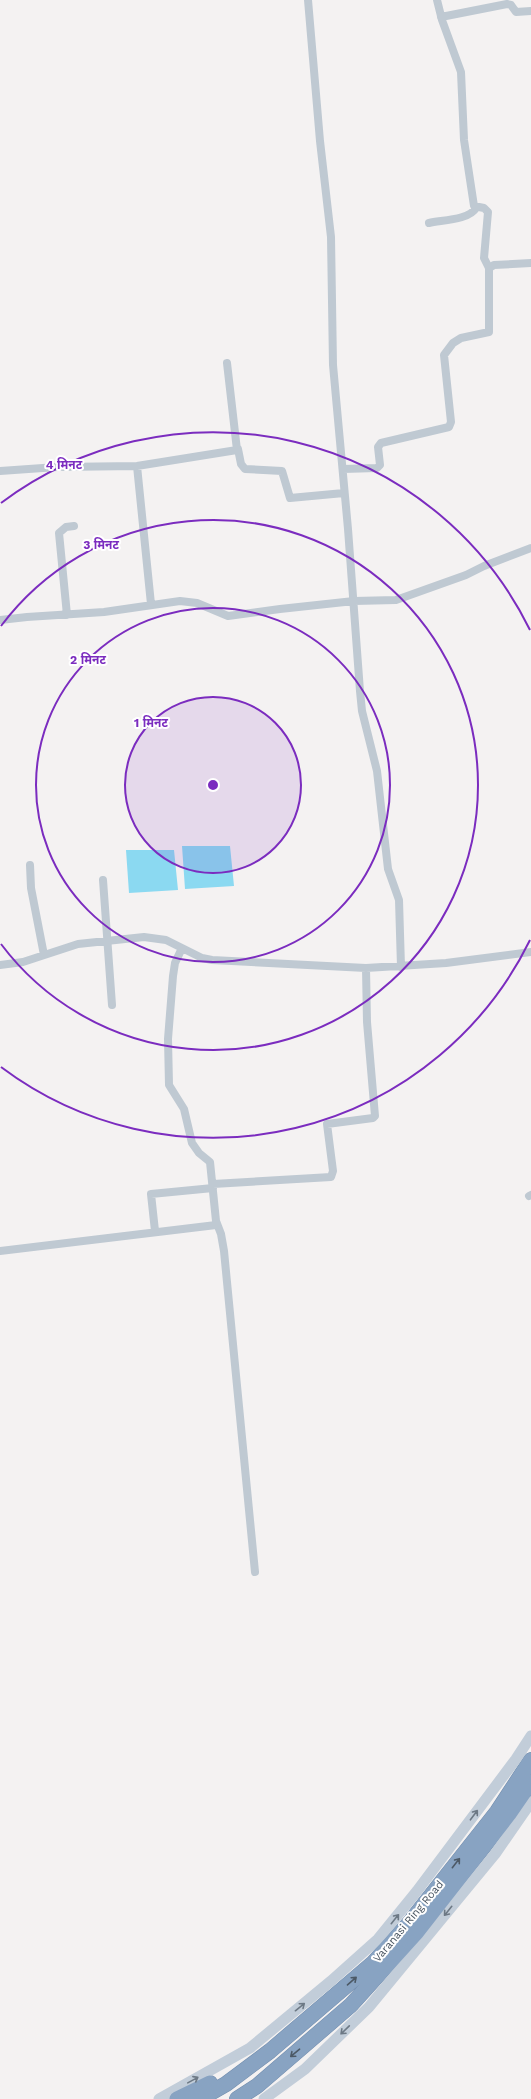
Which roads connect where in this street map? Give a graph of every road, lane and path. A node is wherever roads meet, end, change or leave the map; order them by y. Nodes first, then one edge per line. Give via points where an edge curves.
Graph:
1 (308, 0) edge
2 (437, 0) edge
3 (531, 11) edge
4 (441, 17) junction
5 (476, 208) junction
6 (429, 223) dead end
7 (531, 263) edge
8 (489, 268) junction
9 (227, 362) dead end
10 (238, 449) junction
11 (137, 466) junction
12 (343, 469) junction
13 (0, 471) edge
14 (344, 493) junction
15 (74, 526) dead end
16 (531, 548) edge
17 (354, 602) junction
18 (151, 604) junction
19 (67, 615) junction
20 (0, 620) edge
21 (30, 865) dead end
22 (103, 880) dead end
23 (108, 940) junction
24 (182, 948) junction
25 (531, 952) edge
26 (44, 955) junction
27 (0, 965) edge
28 (401, 967) junction
29 (366, 968) junction
30 (112, 1005) dead end
31 (213, 1186) junction
32 (216, 1225) junction
33 (155, 1232) junction
34 (0, 1251) edge
35 (255, 1572) dead end
36 (531, 1736) edge
37 (531, 1760) edge
38 (531, 1782) edge
39 (531, 1802) edge
40 (265, 2055) junction
41 (158, 2099) edge
42 (177, 2099) edge
43 (200, 2099) edge
44 (238, 2099) edge
45 (264, 2099) edge

1 - 12 street via 331,237 333,365
2 - 4 street
3 - 4 street via 516,12 507,4
4 - 5 street via 461,72 464,140 472,202
5 - 6 street via 464,216
5 - 8 street via 484,208 488,212 484,258
7 - 8 street via 494,265
8 - 12 street via 489,332 461,338 453,343 444,355 450,425 445,429 381,443 378,446 380,465 377,468
9 - 10 street
10 - 11 street
10 - 14 street via 241,464 245,469 282,471 290,498
11 - 13 street
11 - 18 street
12 - 14 street
14 - 17 street
15 - 19 street via 66,527 59,533
16 - 17 street via 403,598
17 - 18 street via 228,616 188,601
17 - 28 street via 362,711 377,771 388,869 399,900
18 - 19 street
19 - 20 street
21 - 26 street via 31,888
22 - 23 street
23 - 24 street via 155,938
23 - 26 street via 78,944
23 - 30 street
24 - 29 street via 212,960
24 - 31 street via 175,963 173,976 168,1039 169,1085 184,1109 192,1143 210,1162
25 - 28 street
26 - 27 street via 23,962
28 - 29 street
29 - 31 street via 367,1022 376,1113 373,1118 327,1124 333,1175 328,1178
31 - 32 street
31 - 33 street via 151,1194
32 - 33 street
32 - 35 street via 221,1234 224,1251
33 - 34 street
41 -> 36 street via 250,2048 378,1939 417,1891
40 -> 37 highway, Varanasi Ring Road via 373,1963 410,1922 497,1812
38 -> 44 highway via 417,1932 351,2005 257,2086
39 -> 45 street via 495,1854 369,2007 304,2069
40 - 42 highway
40 - 43 highway, Varanasi Ring Road via 226,2084

